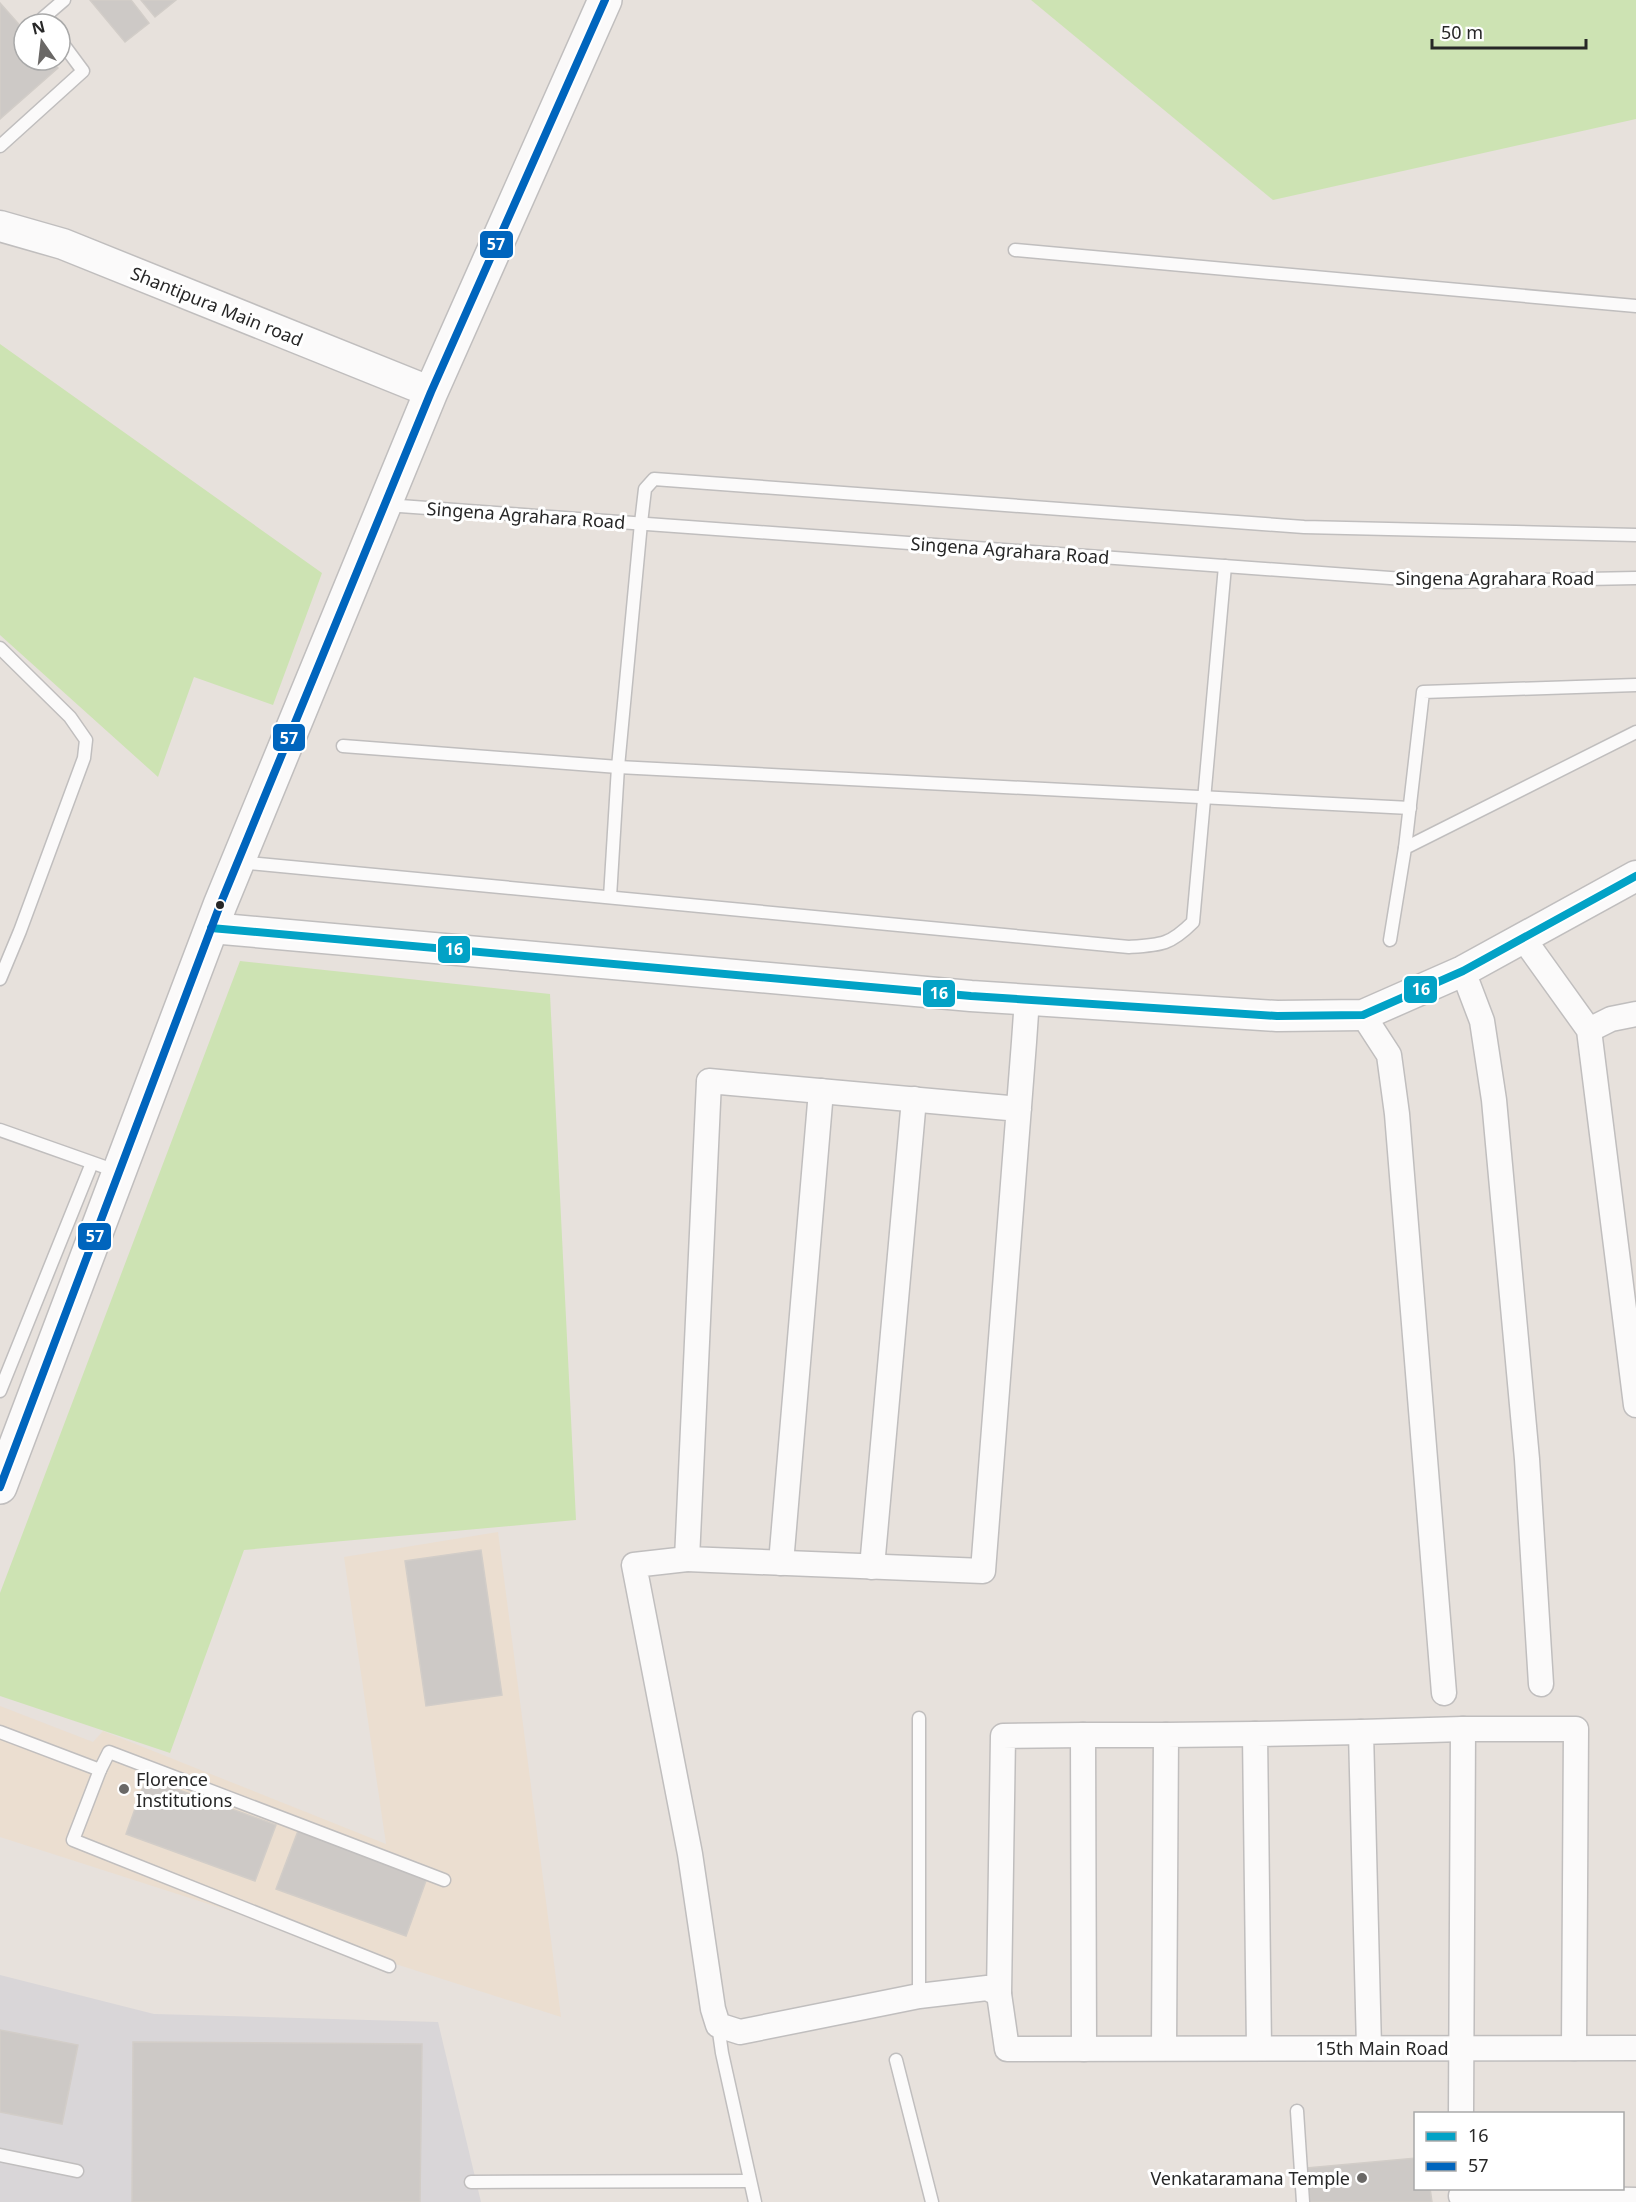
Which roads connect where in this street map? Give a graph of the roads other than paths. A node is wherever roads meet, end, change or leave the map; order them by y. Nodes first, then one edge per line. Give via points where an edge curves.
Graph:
1 (64, 0) edge
2 (605, 0) edge
3 (50, 12) edge
4 (72, 56) edge
5 (0, 146) edge
6 (0, 226) edge
7 (1015, 250) dead end
8 (1636, 306) edge
9 (431, 392) junction
10 (385, 505) junction
11 (641, 523) junction
12 (1636, 535) edge
13 (1225, 566) junction
14 (1636, 578) edge
15 (0, 648) edge
16 (1636, 685) edge
17 (1636, 732) edge
18 (343, 746) dead end
19 (618, 767) junction
20 (1204, 799) junction
21 (1410, 808) junction
22 (1405, 848) junction
23 (238, 862) junction
24 (1636, 876) edge
25 (610, 897) junction
26 (211, 928) junction
27 (1523, 938) junction
28 (1390, 940) dead end
29 (1463, 971) junction
30 (0, 979) edge
31 (1027, 999) junction
32 (1363, 1014) junction
33 (1636, 1014) edge
34 (1589, 1030) junction
35 (821, 1091) junction
36 (914, 1099) junction
37 (1018, 1108) junction
38 (0, 1130) edge
39 (105, 1167) junction
40 (0, 1392) edge
41 (1636, 1404) edge
42 (0, 1487) edge
43 (687, 1559) junction
44 (781, 1563) junction
45 (872, 1567) junction
46 (1541, 1684) dead end
47 (1444, 1693) dead end
48 (919, 1718) dead end
49 (1463, 1729) junction
50 (0, 1732) edge
51 (1361, 1732) junction
52 (1255, 1734) junction
53 (1083, 1735) junction
54 (1166, 1735) junction
55 (100, 1770) junction
56 (444, 1880) dead end
57 (389, 1966) dead end
58 (999, 1994) junction
59 (920, 1996) junction
60 (718, 2025) junction
61 (1164, 2048) junction
62 (1259, 2048) junction
63 (1369, 2048) junction
64 (1460, 2048) junction
65 (1574, 2048) junction
66 (1636, 2048) edge
67 (1084, 2049) junction
68 (896, 2060) dead end
69 (1297, 2110) dead end
70 (1461, 2112) edge
71 (0, 2155) edge
72 (77, 2171) dead end
73 (749, 2181) junction
74 (471, 2182) dead end
75 (1461, 2195) edge
76 (1636, 2200) edge
77 (755, 2202) edge
78 (932, 2202) edge
79 (1303, 2202) edge

1 - 3 lane
2 - 9 main road
4 - 5 lane via 83,71
6 - 9 street, Shantipura Main road via 63,244
7 - 8 lane
9 - 10 main road
10 - 11 lane, Singena Agrahara Road
10 - 23 main road
11 - 12 lane via 645,489 654,478 1304,526
11 - 13 lane, Singena Agrahara Road
11 - 19 lane
13 - 14 lane, Singena Agrahara Road via 1445,582
13 - 20 lane
15 - 30 lane via 70,717 86,740 84,758
16 - 21 lane via 1423,692
17 - 22 lane
18 - 19 lane
19 - 20 lane
19 - 25 lane
20 - 21 lane
20 - 25 lane via 1193,922 1179,936 1160,945 1129,947
21 - 22 lane
22 - 28 lane
23 - 25 lane
23 - 26 main road
24 - 27 street
26 - 31 street
26 - 39 main road
27 - 29 street
27 - 34 street
29 - 32 street
29 - 46 street via 1482,1021 1494,1100 1527,1459
31 - 32 street via 1277,1016
31 - 37 street
32 - 47 street via 1389,1055 1397,1114
33 - 34 street via 1611,1019
34 - 41 street
35 - 36 street
35 - 43 street via 709,1081
35 - 44 street
36 - 37 street
36 - 45 street
37 - 45 street via 983,1571
38 - 39 lane
39 - 40 lane
39 - 42 main road
43 - 44 street
43 - 60 street via 634,1565 690,1854
44 - 45 street
48 - 59 lane
49 - 51 street
49 - 64 street
49 - 65 street via 1576,1729
50 - 55 lane
51 - 52 street
51 - 63 street
52 - 54 street
52 - 62 street
53 - 54 street
53 - 58 street via 1003,1736
53 - 67 street
54 - 61 street
55 - 56 lane via 109,1752
55 - 57 lane via 73,1840
58 - 59 street via 987,1988
58 - 67 street, 15th Main Road via 1007,2049
59 - 60 street via 740,2032
60 - 73 lane
61 - 62 street, 15th Main Road
61 - 67 street, 15th Main Road
62 - 63 street, 15th Main Road
63 - 64 street, 15th Main Road
64 - 65 street, 15th Main Road
64 - 70 street
65 - 66 street, 15th Main Road
68 - 78 lane
69 - 79 lane
71 - 72 lane
73 - 74 lane
73 - 77 lane
75 - 76 street

